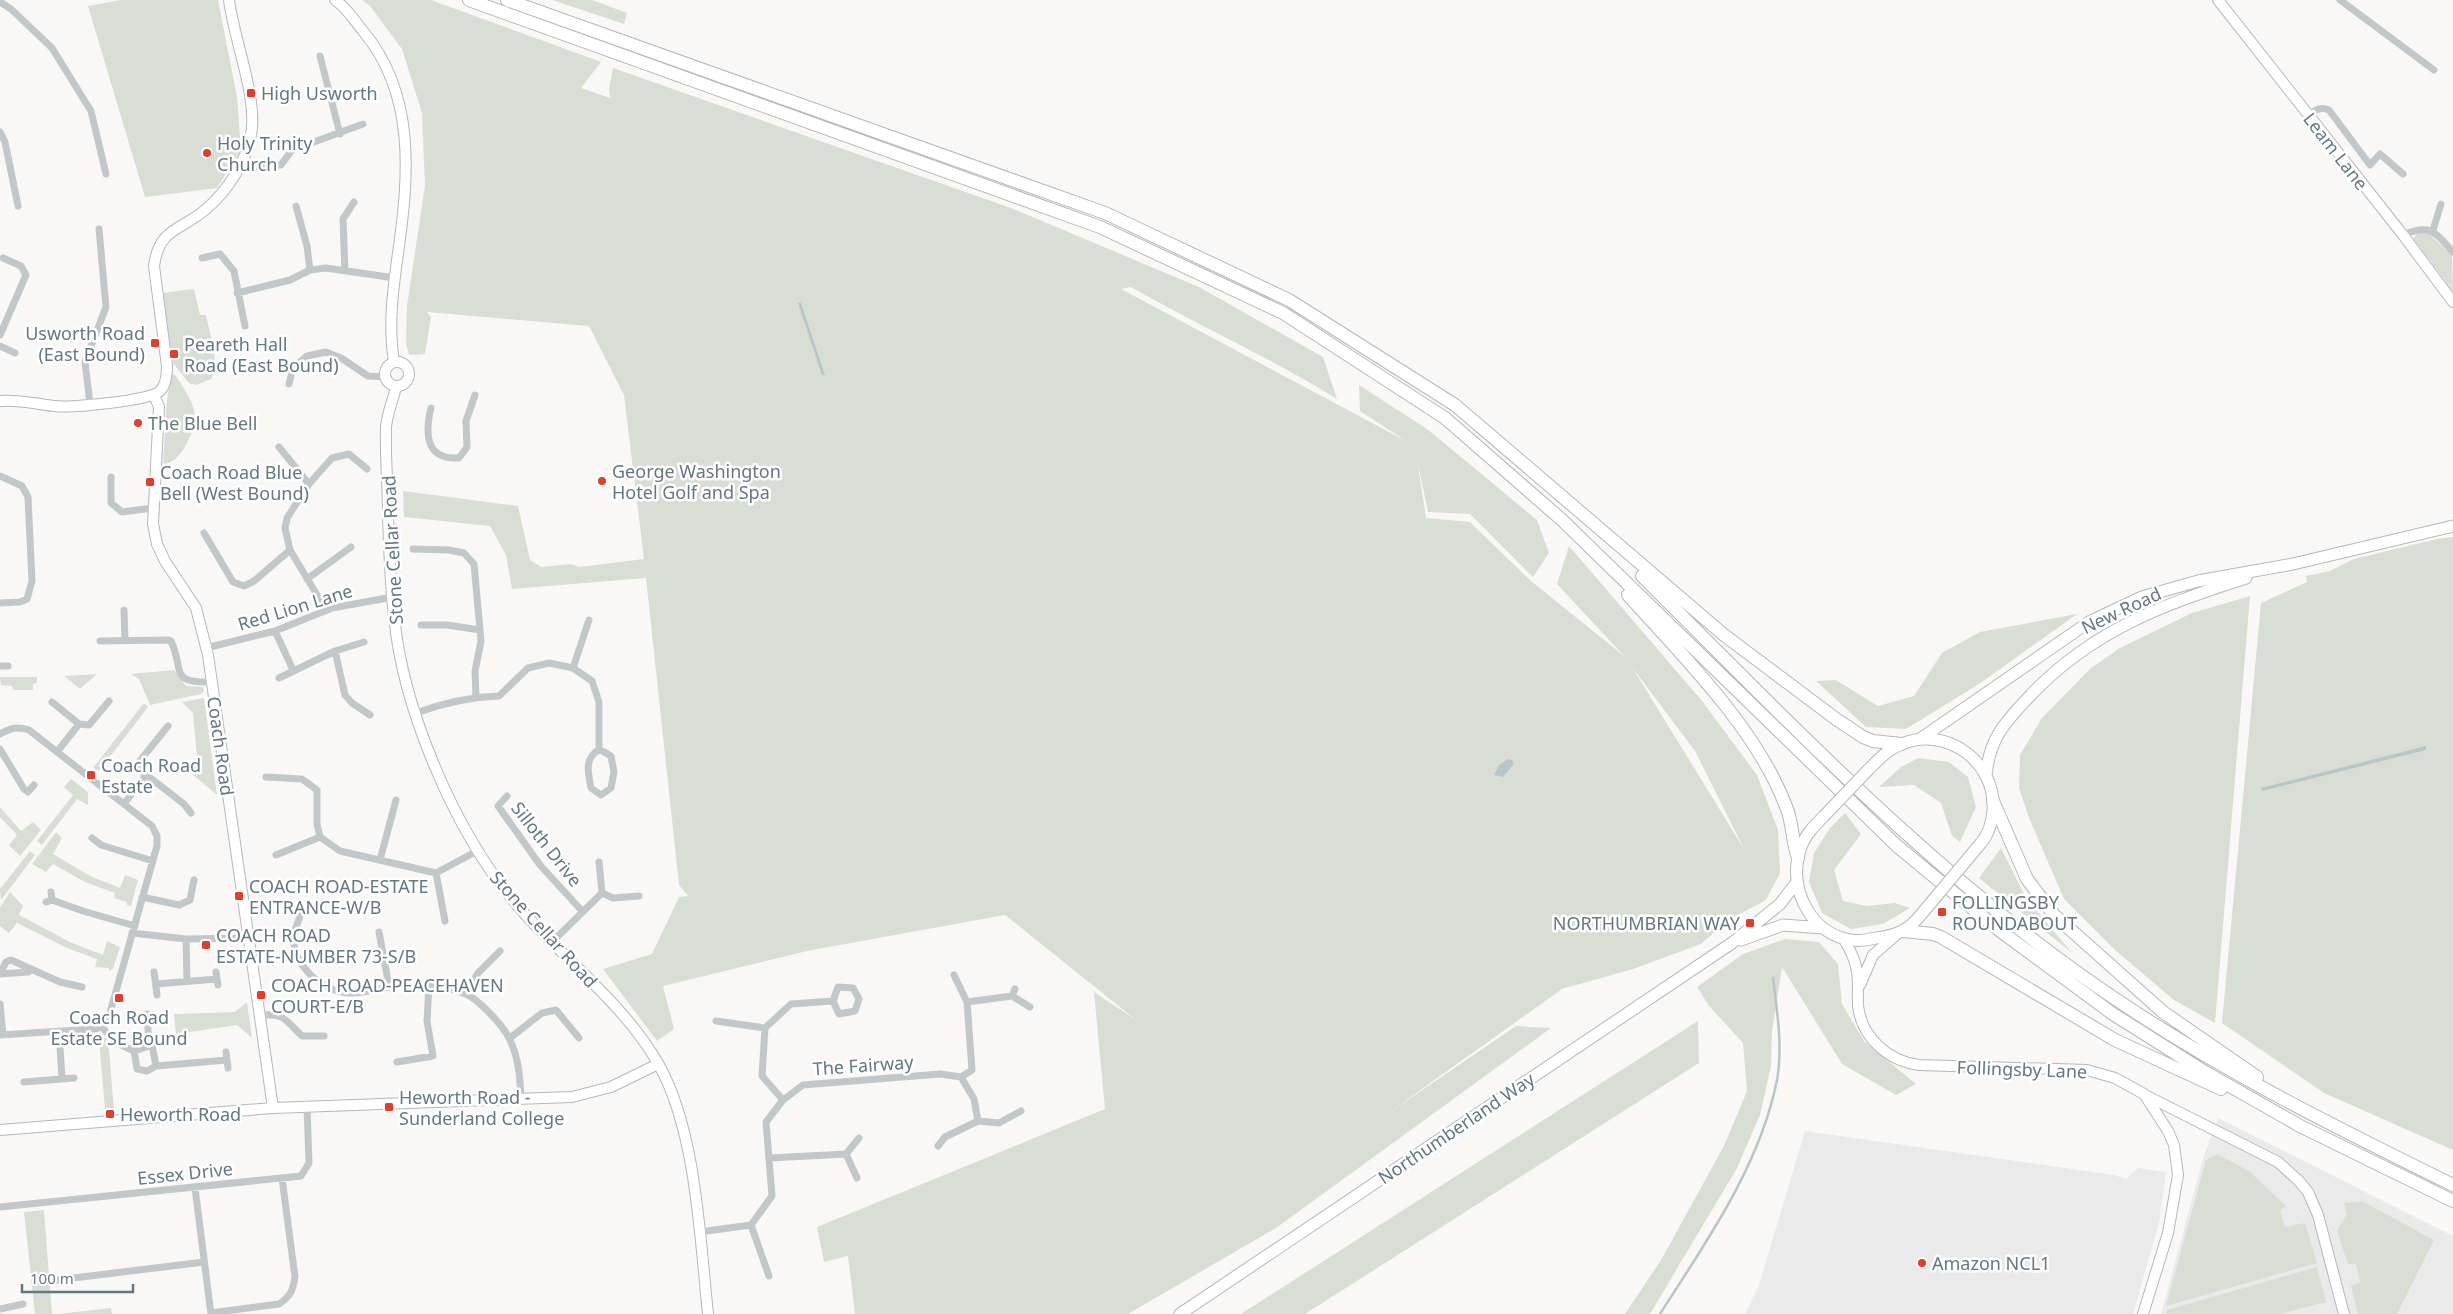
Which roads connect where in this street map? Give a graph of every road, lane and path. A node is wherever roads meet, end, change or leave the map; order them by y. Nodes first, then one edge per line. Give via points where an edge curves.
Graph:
1 (229, 0) edge
2 (335, 0) edge
3 (469, 0) edge
4 (507, 0) edge
5 (2218, 0) edge
6 (2340, 0) edge
7 (0, 2) edge
8 (320, 56) dead end
9 (2434, 70) dead end
10 (2309, 115) junction
11 (363, 124) dead end
12 (0, 132) edge
13 (340, 134) junction
14 (244, 159) junction
15 (106, 174) dead end
16 (2402, 174) dead end
17 (354, 202) dead end
18 (2442, 204) dead end
19 (18, 206) dead end
20 (296, 206) dead end
21 (99, 229) dead end
22 (2433, 230) junction
23 (2403, 235) junction
24 (2453, 252) edge
25 (3, 258) dead end
26 (202, 258) dead end
27 (310, 270) junction
28 (345, 271) junction
29 (395, 278) junction
30 (238, 293) junction
31 (2453, 302) edge
32 (245, 326) dead end
33 (0, 334) edge
34 (0, 346) edge
35 (15, 353) dead end
36 (394, 362) junction
37 (384, 377) junction
38 (289, 384) dead end
39 (396, 387) junction
40 (154, 395) junction
41 (475, 395) dead end
42 (0, 401) edge
43 (90, 404) junction
44 (431, 408) dead end
45 (279, 447) dead end
46 (367, 469) dead end
47 (0, 476) edge
48 (110, 477) dead end
49 (309, 484) junction
50 (153, 508) junction
51 (1578, 512) junction
52 (1562, 520) junction
53 (2453, 526) edge
54 (204, 533) dead end
55 (351, 547) dead end
56 (413, 549) dead end
57 (290, 550) junction
58 (2293, 564) junction
59 (307, 579) junction
60 (392, 597) junction
61 (0, 603) edge
62 (124, 610) dead end
63 (326, 610) junction
64 (589, 620) dead end
65 (422, 624) dead end
66 (480, 630) junction
67 (275, 631) junction
68 (125, 640) junction
69 (100, 641) dead end
70 (364, 642) dead end
71 (206, 648) junction
72 (335, 651) junction
73 (0, 666) edge
74 (8, 666) dead end
75 (573, 668) junction
76 (293, 670) junction
77 (279, 678) dead end
78 (212, 682) junction
79 (476, 698) junction
80 (52, 702) dead end
81 (109, 702) dead end
82 (416, 713) junction
83 (370, 715) dead end
84 (79, 724) junction
85 (168, 726) dead end
86 (0, 734) edge
87 (1920, 739) junction
88 (1901, 744) junction
89 (0, 749) edge
90 (599, 749) junction
91 (56, 752) junction
92 (146, 775) junction
93 (1986, 776) junction
94 (266, 777) dead end
95 (34, 785) dead end
96 (507, 796) dead end
97 (396, 800) dead end
98 (1993, 801) junction
99 (124, 804) junction
100 (192, 813) dead end
101 (320, 837) junction
102 (92, 838) dead end
103 (477, 851) junction
104 (276, 855) dead end
105 (1798, 858) junction
106 (380, 860) junction
107 (153, 861) junction
108 (598, 862) dead end
109 (436, 874) junction
110 (194, 880) dead end
111 (1797, 882) junction
112 (602, 893) junction
113 (639, 896) dead end
114 (142, 897) junction
115 (49, 898) dead end
116 (583, 912) junction
117 (300, 915) dead end
118 (445, 921) dead end
119 (1822, 928) junction
120 (133, 929) junction
121 (380, 932) dead end
122 (1899, 933) junction
123 (249, 938) junction
124 (186, 939) junction
125 (1844, 939) junction
126 (551, 943) junction
127 (1732, 943) junction
128 (500, 951) dead end
129 (31, 970) junction
130 (154, 972) dead end
131 (0, 974) edge
132 (954, 975) dead end
133 (217, 979) dead end
134 (187, 981) junction
135 (156, 984) junction
136 (429, 985) junction
137 (389, 986) junction
138 (82, 987) dead end
139 (1015, 989) dead end
140 (1858, 990) junction
141 (466, 994) junction
142 (156, 995) dead end
143 (1012, 996) junction
144 (833, 1001) dead end
145 (967, 1002) junction
146 (0, 1004) edge
147 (1030, 1007) dead end
148 (147, 1014) dead end
149 (260, 1015) junction
150 (716, 1021) dead end
151 (102, 1026) junction
152 (765, 1028) junction
153 (59, 1031) junction
154 (1, 1035) edge
155 (324, 1036) dead end
156 (510, 1038) junction
157 (579, 1038) dead end
158 (149, 1046) junction
159 (134, 1051) junction
160 (226, 1052) dead end
161 (397, 1062) dead end
162 (658, 1064) junction
163 (156, 1066) junction
164 (962, 1077) junction
165 (74, 1078) dead end
166 (62, 1079) junction
167 (30, 1084) dead end
168 (2144, 1094) junction
169 (521, 1099) junction
170 (783, 1100) junction
171 (307, 1106) junction
172 (273, 1108) junction
173 (1021, 1111) dead end
174 (2312, 1115) junction
175 (978, 1120) junction
176 (2302, 1127) junction
177 (0, 1130) edge
178 (859, 1138) dead end
179 (938, 1146) dead end
180 (846, 1154) junction
181 (770, 1158) junction
182 (282, 1178) junction
183 (857, 1178) dead end
184 (2453, 1185) edge
185 (195, 1188) junction
186 (2453, 1201) edge
187 (0, 1207) edge
188 (751, 1225) junction
189 (699, 1232) junction
190 (204, 1262) junction
191 (769, 1276) dead end
192 (56, 1280) dead end
193 (23, 1304) dead end
194 (0, 1309) edge
195 (211, 1314) edge
196 (708, 1314) edge
197 (1180, 1314) edge
198 (2144, 1314) edge
199 (2344, 1314) edge

1 - 14 street via 250,105 252,128
2 - 29 street via 372,42 395,84 404,124 407,159
3 - 52 highway via 1100,227 1283,313 1444,418
4 - 51 highway via 1105,213 1289,300 1454,405
5 - 10 street, Leam Lane
6 - 9 street
7 - 15 street via 12,9 52,48 91,111
8 - 13 street
10 - 16 street via 2318,109 2329,110 2370,165 2380,154
10 - 23 street, Leam Lane
11 - 13 street
12 - 19 street
13 - 14 street via 292,150 281,165 258,167
14 - 40 street via 229,184 206,210 164,238 156,250 154,266 167,376 160,391
17 - 28 street via 343,219
18 - 22 street
20 - 27 street
21 - 43 street via 106,308 85,362
22 - 23 street via 2420,229
22 - 24 street
23 - 31 street, Leam Lane
25 - 33 street via 21,266 26,275
26 - 30 street via 220,254 234,270
27 - 28 street
27 - 30 street via 290,280
28 - 29 street
29 - 36 street via 390,314
30 - 32 street
34 - 35 street
36 - 37 street via 389,364
36 - 39 street via 404,363 410,370 403,386
37 - 38 street via 368,376 326,352 307,356 293,368
37 - 39 street
39 - 60 street, Stone Cellar Road via 386,424
40 - 43 street
40 - 50 street, Coach Road via 159,407
41 - 44 street via 466,421 466,447 458,458 450,458 434,450 427,426
42 - 43 street via 28,401 55,406
45 - 49 street
46 - 49 street via 349,454 332,458
47 - 61 street via 22,486 28,498 32,581 27,599
48 - 50 street via 111,503 122,512
49 - 57 street via 284,528
50 - 71 street, Coach Road via 157,544 196,608
51 - 88 highway via 1724,635 1836,719 1863,737
51 - 174 highway via 1889,817 1965,886 2119,1002 2243,1078
52 - 105 highway via 1727,706 1771,774 1788,810
52 - 176 highway via 1897,846 1999,930 2113,1014 2205,1072
53 - 58 main road, New Road
54 - 57 street via 233,582 244,586
55 - 59 street
56 - 66 street via 464,553 474,564
57 - 59 street
58 - 87 main road, New Road via 2198,581 2142,597 2089,622
58 - 93 main road, New Road via 2172,602 2096,640 2045,679 1998,733 1991,748
59 - 63 street
60 - 63 street, Red Lion Lane
60 - 82 street, Stone Cellar Road via 404,673
62 - 68 street
63 - 67 street, Red Lion Lane
64 - 75 street
65 - 66 street via 447,624
66 - 79 street via 475,671
67 - 71 street, Red Lion Lane
67 - 76 street
68 - 69 street
68 - 78 street via 171,641 177,653 180,675 185,680
70 - 72 street
71 - 78 street, Coach Road
72 - 76 street
72 - 83 street via 345,695
73 - 74 street
75 - 79 street via 549,663 528,668 499,696
75 - 90 street via 592,681 597,695
76 - 77 street
78 - 123 street, Coach Road
79 - 82 street via 443,703
80 - 84 street
81 - 84 street via 89,726
82 - 103 street, Stone Cellar Road via 437,771
84 - 91 street
85 - 92 street via 160,741 139,762 140,770
86 - 91 street via 12,728 29,730
87 - 88 main road
87 - 93 main road via 1938,740 1961,748 1974,758
88 - 105 main road, bridge via 1884,754 1824,816 1804,841
89 - 95 street via 24,789 28,792
90 - 90 street via 611,756 614,772 611,788 601,795 591,788 587,765 592,754
91 - 99 street
92 - 99 street
92 - 100 street
93 - 98 main road
94 - 101 street via 302,779 317,790
96 - 116 street, Silloth Drive via 498,806 540,865
97 - 106 street
98 - 122 main road, bridge via 1992,818 1981,843 1919,917
98 - 174 highway via 2026,879 2054,915 2164,1012
99 - 107 street via 152,826 157,836
101 - 104 street
101 - 106 street via 340,851
102 - 107 street via 101,845
103 - 109 street
103 - 126 street, Stone Cellar Road via 516,904
105 - 111 main road
106 - 109 street
107 - 114 street
108 - 112 street, Silloth Drive
109 - 118 street
110 - 114 street via 190,900 179,905
111 - 119 main road via 1804,905
111 - 127 main road, Northumberland Way via 1780,904
112 - 113 street, Silloth Drive via 613,898
112 - 116 street, Silloth Drive
114 - 120 street
115 - 120 street
116 - 126 street, Silloth Drive
117 - 137 street via 294,934 298,957 310,974 326,986 349,993
119 - 125 main road
119 - 127 main road, Northumberland Way via 1783,925
120 - 124 street
120 - 151 street via 109,1016
121 - 137 street
122 - 125 main road via 1855,941
122 - 140 street, Follingsby Lane via 1873,955
122 - 176 highway via 1928,933 1941,937 2115,1040
123 - 124 street
123 - 149 street, Coach Road
124 - 134 street
125 - 140 street, Follingsby Lane via 1855,963
126 - 162 street, Stone Cellar Road via 618,1010
127 - 197 main road, Northumberland Way
128 - 141 street via 478,972
129 - 131 street
129 - 131 street via 11,960 6,962
129 - 138 street
130 - 135 street
132 - 145 street
133 - 134 street
134 - 135 street
135 - 142 street
136 - 137 street
136 - 141 street
136 - 161 street via 427,1022 433,1056
139 - 143 street
140 - 168 street, Follingsby Lane via 1860,1014 1867,1032 1888,1054 1907,1063 2087,1070 2115,1078
141 - 156 street via 499,1022
143 - 145 street
143 - 147 street
144 - 152 street via 791,1004
145 - 164 street via 972,1070
146 - 154 street
148 - 158 street
149 - 155 street via 275,1014 285,1018 302,1036
149 - 172 street, Coach Road
150 - 152 street
151 - 153 street
151 - 159 street via 115,1042
152 - 170 street via 762,1076
153 - 154 street
153 - 166 street
156 - 157 street via 542,1013 556,1010
156 - 169 street via 518,1064
158 - 159 street
158 - 163 street via 152,1045
159 - 163 street via 137,1069 147,1071
160 - 163 street via 227,1064
162 - 169 street via 593,1093
162 - 189 street, Stone Cellar Road via 682,1123
164 - 170 street, The Fairway via 940,1074 803,1085
164 - 175 street via 974,1100
165 - 166 street
166 - 167 street
168 - 198 street, Follingsby Lane via 2174,1144 2178,1175 2168,1233
168 - 199 street via 2278,1162 2299,1181 2318,1215
169 - 171 street
170 - 181 street, The Fairway via 766,1122
171 - 172 street
171 - 182 street, Essex Drive via 309,1163 301,1176
172 - 177 street
173 - 175 street via 999,1123
174 - 184 highway
175 - 179 street via 944,1137
176 - 186 highway
178 - 180 street
180 - 181 street
180 - 183 street
181 - 188 street, The Fairway via 772,1196
182 - 185 street, Essex Drive
182 - 195 street via 295,1277 293,1289 279,1304
185 - 187 street, Essex Drive
185 - 190 street
188 - 189 street
188 - 191 street
189 - 196 street, Stone Cellar Road
190 - 192 street
190 - 195 street
193 - 194 street

